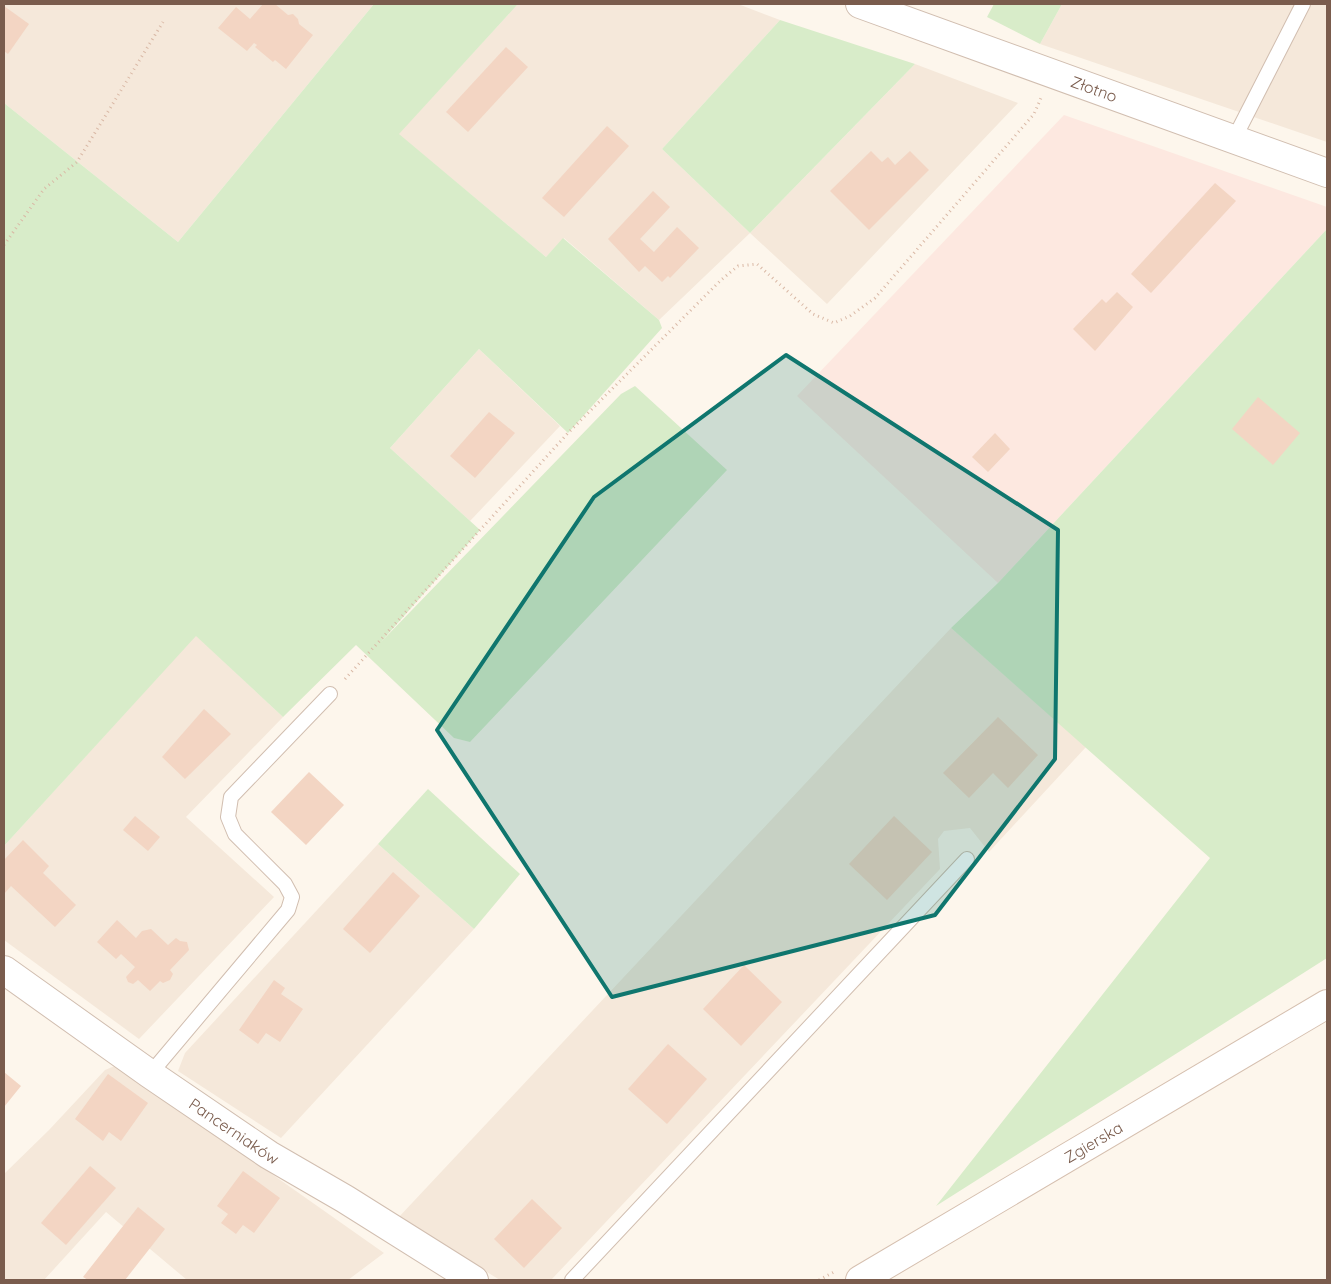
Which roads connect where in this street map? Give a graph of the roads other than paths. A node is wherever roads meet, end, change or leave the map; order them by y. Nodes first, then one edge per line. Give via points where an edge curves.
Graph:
1 (860, 4) edge
2 (1303, 4) edge
3 (1234, 139) junction
4 (1327, 173) edge
5 (330, 694) road end
6 (967, 859) dead end
7 (4, 970) edge
8 (1327, 1004) edge
9 (150, 1074) junction
10 (474, 1280) edge
11 (572, 1280) edge
12 (860, 1280) edge

1 - 3 street, Złotno
2 - 3 lane
3 - 4 street, Złotno
5 - 9 lane via 230,798 228,817 235,834 286,884 292,897 288,910
6 - 11 lane
7 - 9 street, Pancerniaków
8 - 12 street, Zgierska
9 - 10 street, Pancerniaków via 269,1155

